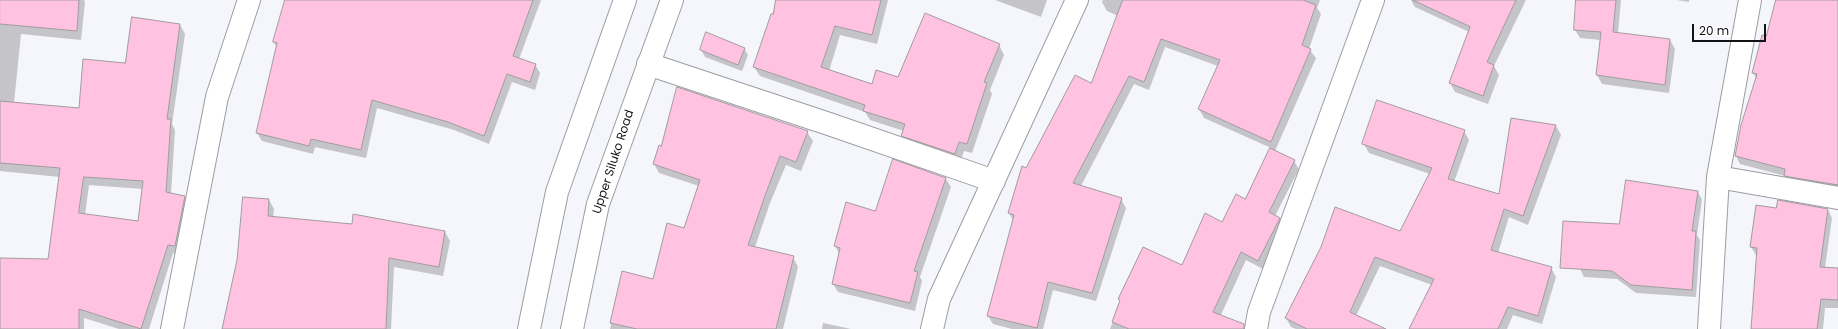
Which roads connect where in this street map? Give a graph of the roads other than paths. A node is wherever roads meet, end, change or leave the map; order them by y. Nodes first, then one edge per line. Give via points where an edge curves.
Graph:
1 (249, 0) edge
2 (625, 0) edge
3 (672, 0) edge
4 (1077, 0) edge
5 (1373, 0) edge
6 (1750, 0) edge
7 (648, 64) junction
8 (1718, 177) junction
9 (994, 181) junction
10 (1838, 198) edge
11 (172, 329) edge
12 (529, 329) edge
13 (572, 329) edge
14 (932, 329) edge
15 (1256, 329) edge
16 (1709, 329) edge

1 - 11 street via 217,98
2 - 12 street via 557,192
3 - 7 street, Upper Siluko Road
4 - 9 street
5 - 15 street via 1259,312
6 - 8 street
7 - 9 street
7 - 13 street, Upper Siluko Road via 598,204
8 - 10 street
8 - 16 street
9 - 14 street via 940,299

